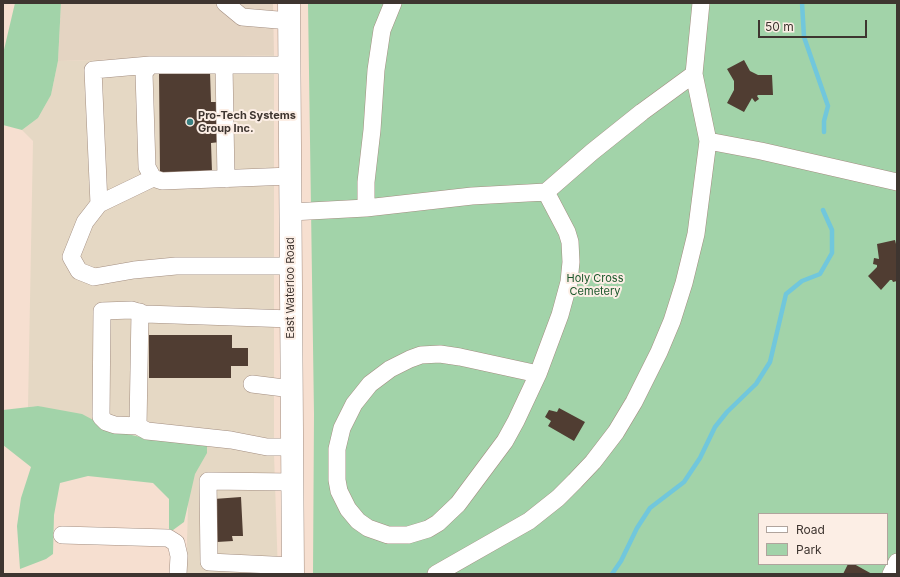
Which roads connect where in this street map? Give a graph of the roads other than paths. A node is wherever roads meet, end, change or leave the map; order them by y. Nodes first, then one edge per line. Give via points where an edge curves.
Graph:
1 (225, 3) edge
2 (393, 3) edge
3 (701, 3) edge
4 (290, 12) edge
5 (150, 65) junction
6 (224, 65) junction
7 (290, 65) junction
8 (694, 74) junction
9 (708, 141) junction
10 (291, 176) junction
11 (153, 178) junction
12 (226, 179) junction
13 (897, 182) edge
14 (546, 192) junction
15 (99, 204) junction
16 (366, 208) junction
17 (291, 212) junction
18 (291, 266) junction
19 (140, 312) junction
20 (291, 320) junction
21 (538, 374) junction
22 (252, 384) dead end
23 (292, 389) junction
24 (138, 426) junction
25 (292, 447) junction
26 (292, 482) junction
27 (62, 535) dead end
28 (897, 562) edge
29 (293, 570) edge
30 (178, 574) edge
31 (436, 574) edge
32 (891, 574) edge

1 - 4 street via 242,17
2 - 16 street via 382,30 376,70
3 - 8 street
4 - 7 main road, East Waterloo Road
5 - 6 street
5 - 11 street via 144,73 147,167
5 - 15 street via 93,70
6 - 7 street
6 - 12 street
7 - 10 main road, East Waterloo Road
8 - 9 street
8 - 14 street via 637,116
9 - 13 street
9 - 31 street via 696,234 672,321 634,402 616,432 575,482 542,511 508,534
10 - 12 street
10 - 17 main road, East Waterloo Road
11 - 12 street via 162,181
11 - 15 street
14 - 16 street via 472,196
14 - 21 street via 567,232 571,262 560,315
15 - 18 street via 85,222 71,257 79,271 94,277 176,266
16 - 17 street
17 - 18 main road, East Waterloo Road
18 - 20 main road, East Waterloo Road
19 - 20 street
19 - 24 street
19 - 24 street via 102,311 101,417 115,425
20 - 23 main road, East Waterloo Road
21 - 21 street via 505,441 458,504 438,523 418,533 388,535 368,528 348,509 337,480 342,428 354,404 370,384 390,369 421,355 440,354 460,356
22 - 23 street
23 - 25 main road, East Waterloo Road
24 - 25 street via 147,431 231,440 267,447
25 - 26 main road, East Waterloo Road
26 - 29 main road, East Waterloo Road
26 - 29 street via 208,482 209,562
27 - 30 street via 168,538 176,543 179,556
28 - 32 street

